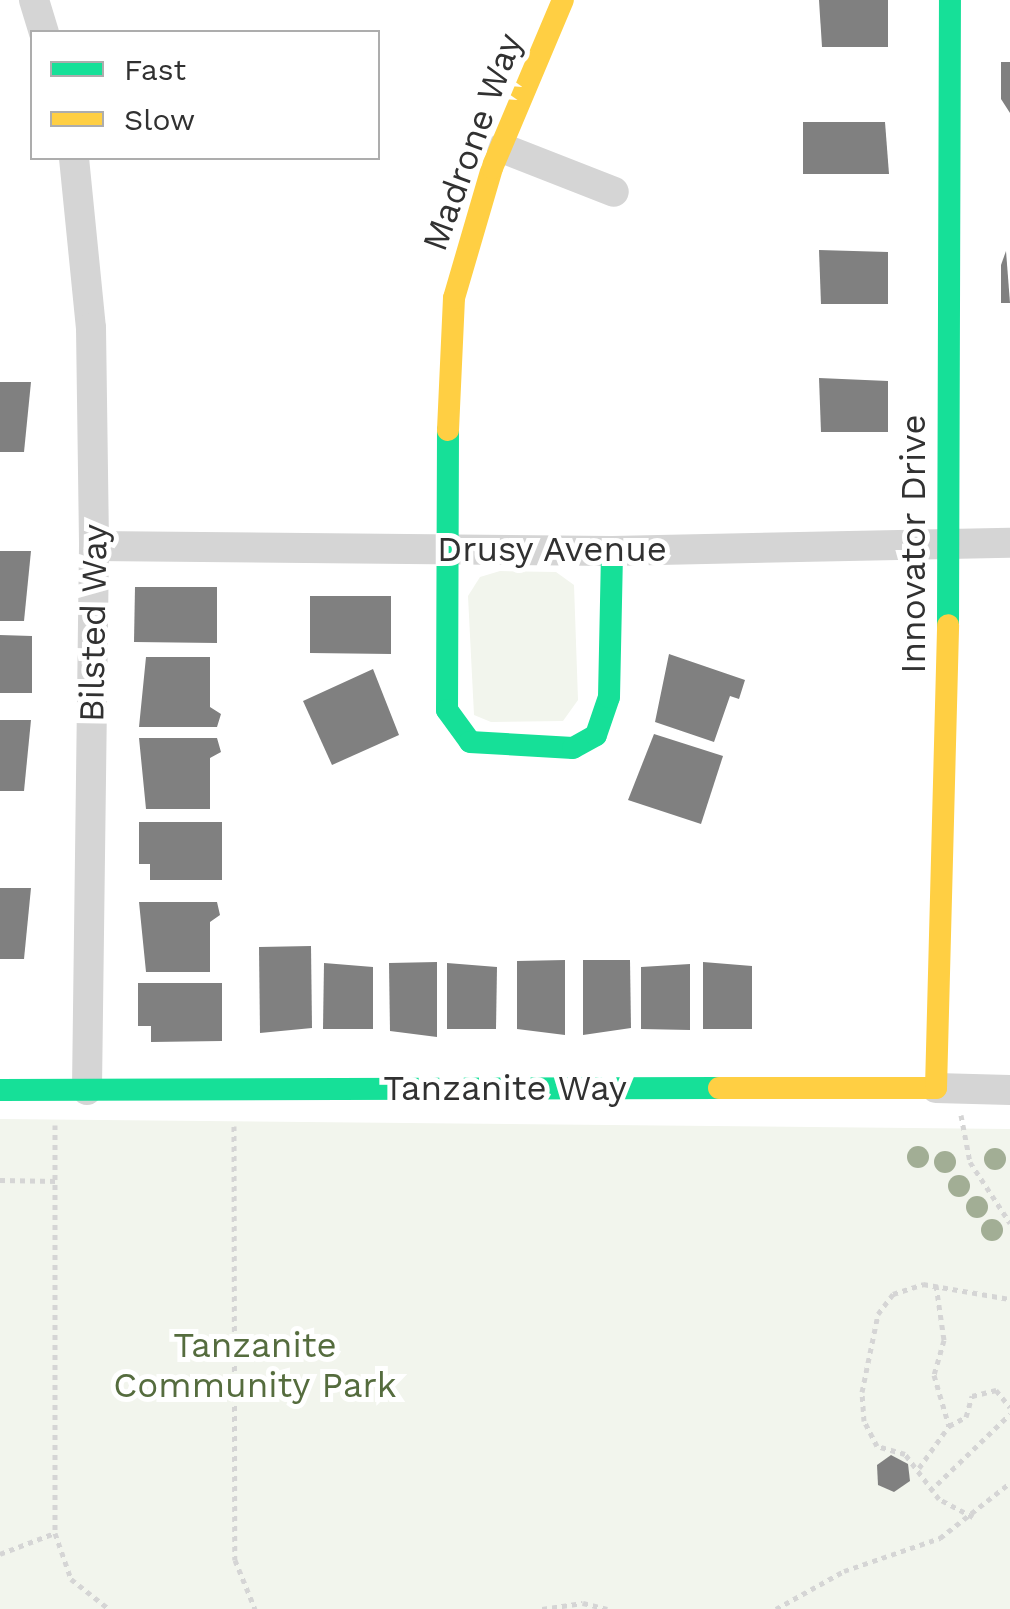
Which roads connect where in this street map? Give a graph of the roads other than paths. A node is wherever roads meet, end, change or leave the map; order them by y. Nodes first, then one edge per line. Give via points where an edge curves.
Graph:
1 (34, 0) edge
2 (563, 0) edge
3 (950, 0) edge
4 (43, 30) edge
5 (502, 148) junction
6 (74, 160) edge
7 (614, 192) dead end
8 (948, 543) junction
9 (1010, 543) edge
10 (94, 546) junction
11 (451, 550) junction
12 (612, 551) junction
13 (936, 1088) junction
14 (0, 1090) edge
15 (87, 1090) junction
16 (1010, 1090) edge

1 - 4 street
2 - 5 street, Madrone Way
3 - 8 street, Innovator Drive
5 - 7 street
5 - 11 street, Madrone Way via 469,232 454,298 448,366
6 - 10 street, Bilsted Way via 91,328
8 - 9 street, Drusy Avenue
8 - 12 street, Drusy Avenue
8 - 13 street, Innovator Drive
10 - 11 street, Drusy Avenue
10 - 15 street, Bilsted Way
11 - 12 street, Drusy Avenue
11 - 12 street, Madrone Way via 448,710 470,742 490,748 572,748 596,735 609,697
13 - 15 street, Tanzanite Way
13 - 16 street, Tanzanite Way
14 - 15 street, Tanzanite Way

